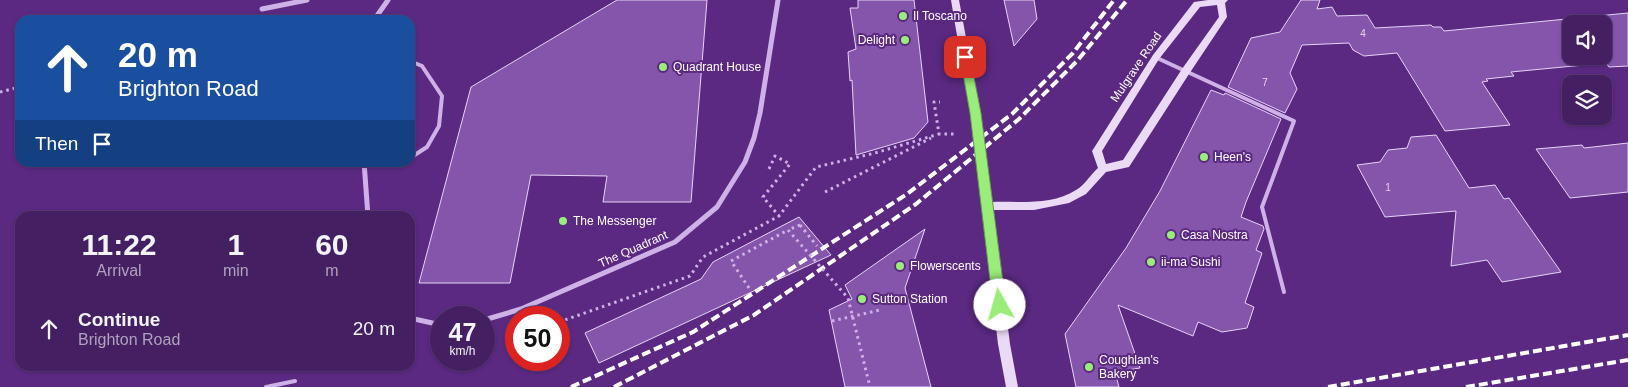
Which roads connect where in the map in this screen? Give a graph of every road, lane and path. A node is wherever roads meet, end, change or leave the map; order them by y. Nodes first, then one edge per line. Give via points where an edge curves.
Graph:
1 (307, 0) edge
2 (388, 0) edge
3 (778, 0) edge
4 (955, 0) edge
5 (1222, 1) edge
6 (262, 9) dead end
7 (378, 15) edge
8 (1156, 57) junction
9 (415, 63) edge
10 (1186, 72) junction
11 (15, 88) edge
12 (0, 92) edge
13 (940, 102) dead end
14 (939, 134) junction
15 (978, 134) junction
16 (415, 155) edge
17 (364, 167) edge
18 (768, 169) dead end
19 (1104, 169) junction
20 (825, 192) dead end
21 (987, 206) junction
22 (368, 211) edge
23 (779, 216) junction
24 (788, 230) junction
25 (817, 246) dead end
26 (749, 288) dead end
27 (1284, 292) dead end
28 (495, 317) edge
29 (570, 318) edge
30 (853, 318) junction
31 (415, 319) edge
32 (832, 322) dead end
33 (430, 323) edge
34 (295, 382) dead end
35 (266, 387) edge
36 (870, 387) edge
37 (1012, 387) edge

1 - 6 street
2 - 7 street
3 - 28 street, The Quadrant via 754,138 745,162 717,207 675,242 521,309
4 - 15 street, bridge
5 - 8 street, Mulgrave Road via 1197,4
5 - 10 street, Mulgrave Road via 1223,17
8 - 10 lane
8 - 19 street, Mulgrave Road via 1097,151
9 - 16 lane via 422,66 442,96 439,126 427,147
10 - 19 street, Mulgrave Road via 1126,164
10 - 27 lane via 1294,121 1262,207
11 - 12 path
13 - 14 path via 934,102
14 - 15 path
14 - 20 path
14 - 23 path via 816,167
15 - 21 street, bridge
17 - 22 street
18 - 23 path via 775,156 790,164 764,196
19 - 21 street via 1090,186 1062,201
21 - 37 street
23 - 29 path via 703,257 690,276
24 - 25 path, bridge via 800,225
24 - 26 path via 731,261
24 - 30 path, bridge via 848,298
30 - 32 path via 880,310
30 - 36 path, bridge
31 - 33 street
34 - 35 lane

